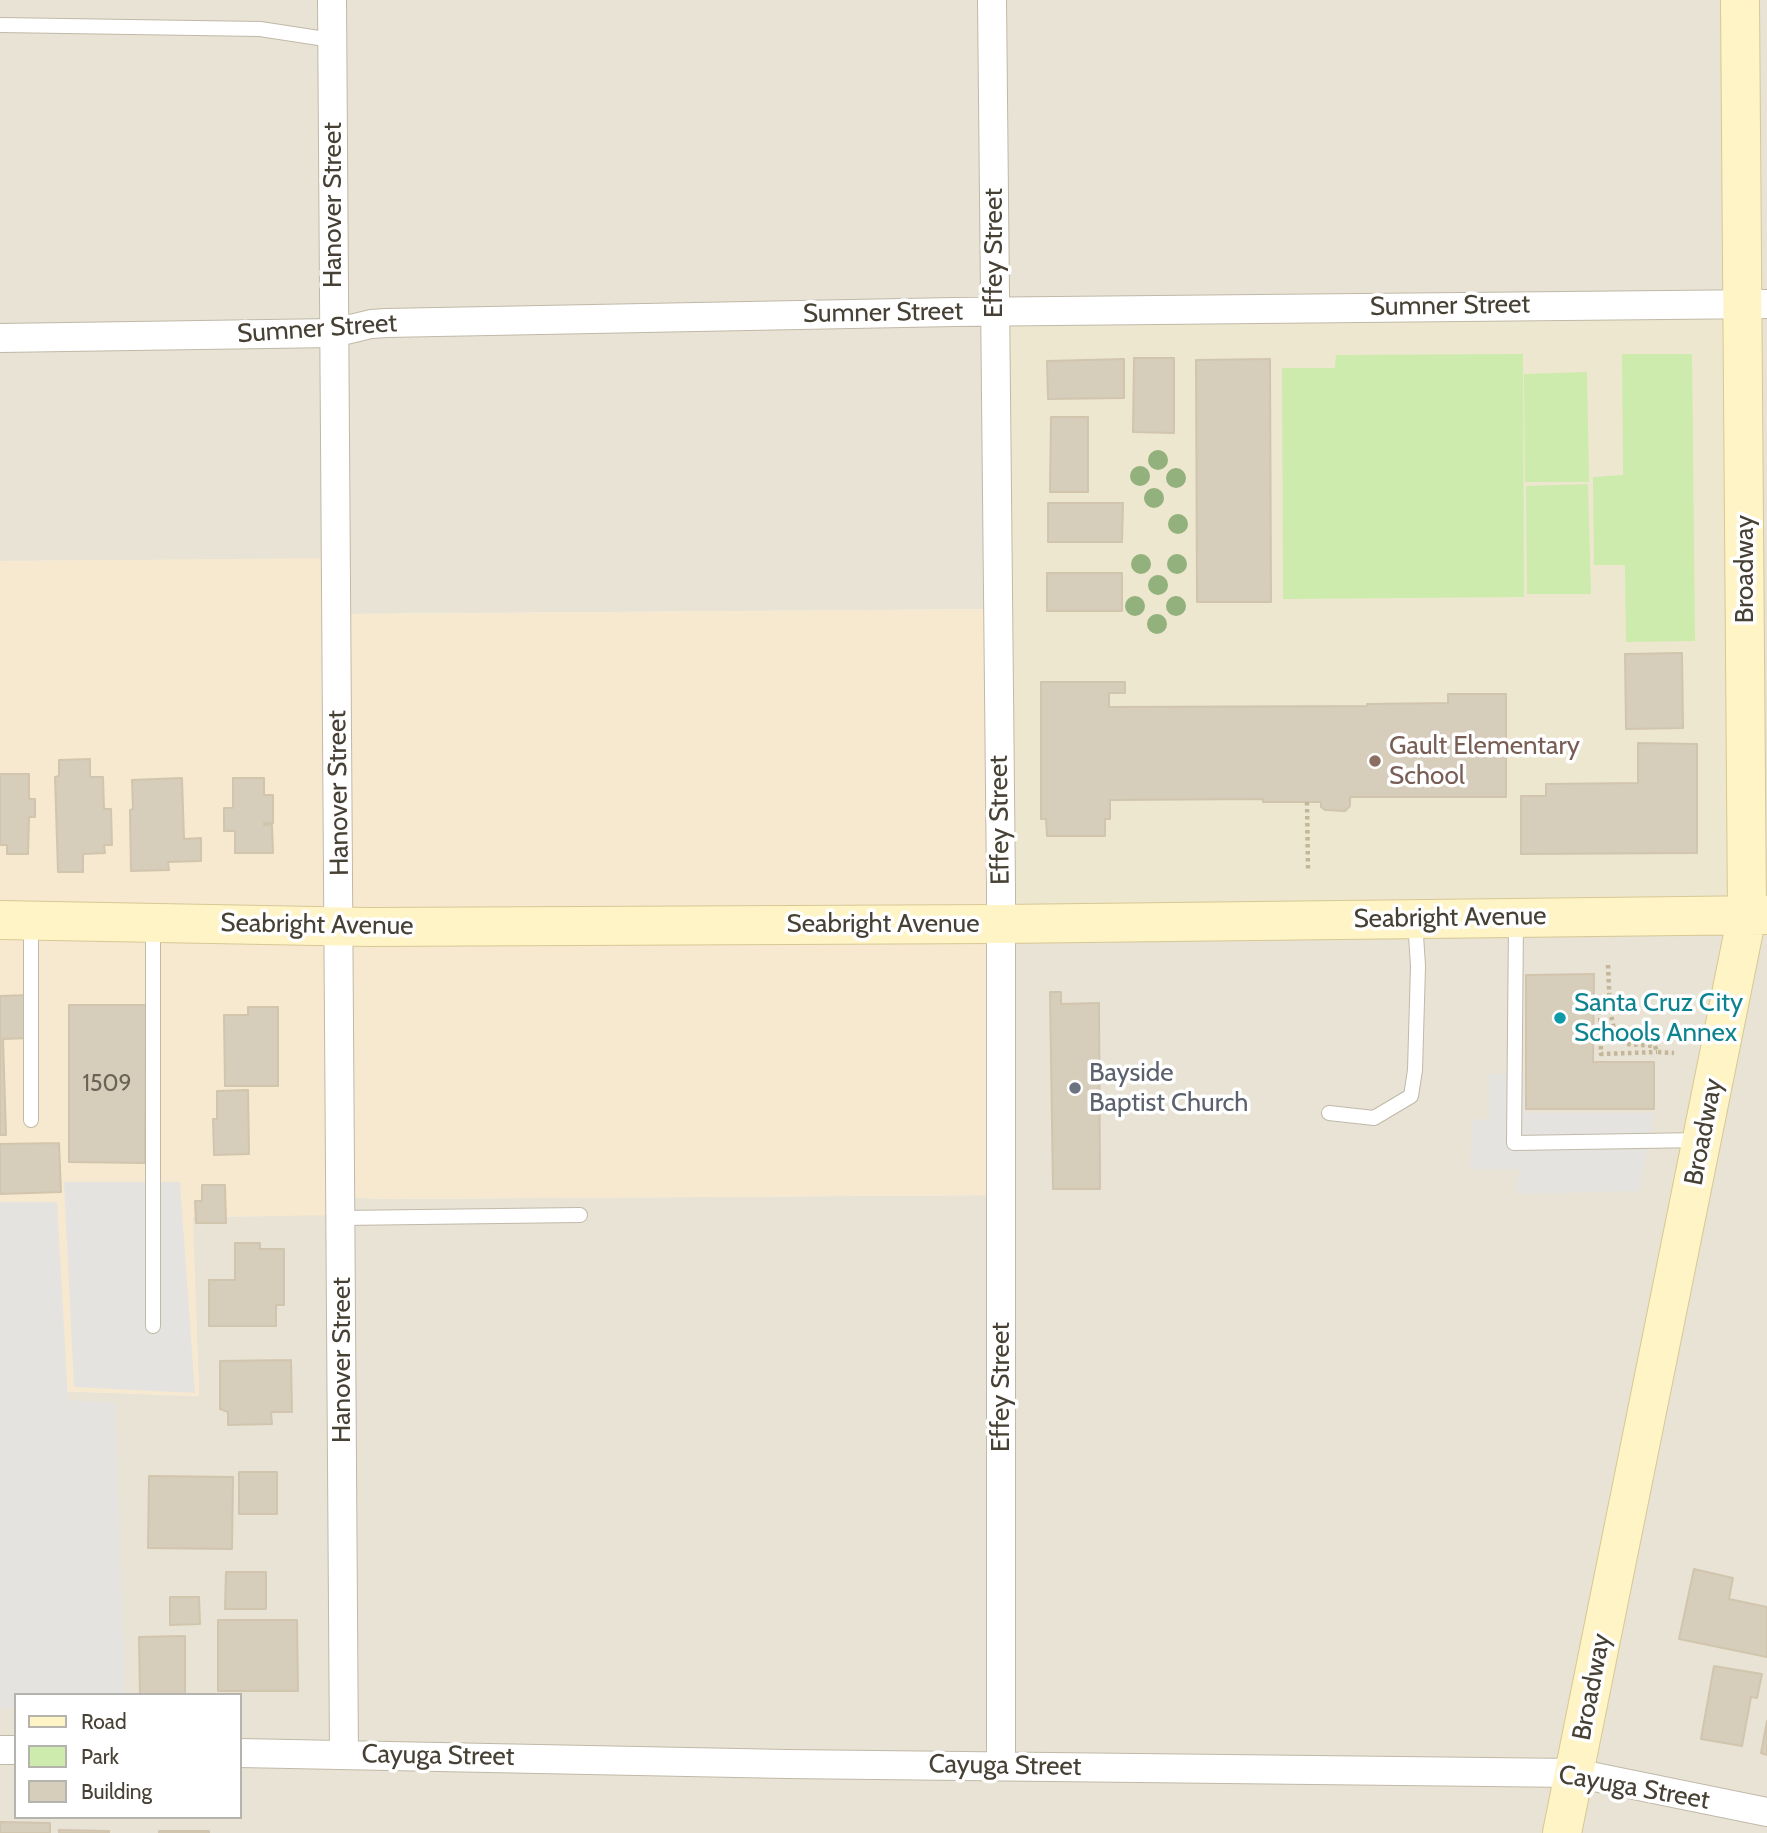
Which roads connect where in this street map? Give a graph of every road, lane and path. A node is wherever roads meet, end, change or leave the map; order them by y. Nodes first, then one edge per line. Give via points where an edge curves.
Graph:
1 (332, 0) edge
2 (992, 0) edge
3 (1740, 0) edge
4 (0, 25) edge
5 (332, 40) junction
6 (1755, 303) edge
7 (995, 312) junction
8 (334, 333) junction
9 (0, 338) edge
10 (1307, 802) dead end
11 (1308, 869) dead end
12 (1757, 915) edge
13 (1516, 917) junction
14 (1415, 918) junction
15 (15, 920) edge
16 (153, 923) junction
17 (1000, 924) junction
18 (339, 927) junction
19 (1608, 965) dead end
20 (1609, 1010) junction
21 (1657, 1052) junction
22 (1674, 1052) dead end
23 (1329, 1113) dead end
24 (31, 1120) dead end
25 (1703, 1140) junction
26 (580, 1215) dead end
27 (341, 1218) junction
28 (153, 1326) dead end
29 (242, 1753) edge
30 (344, 1754) junction
31 (1001, 1765) junction
32 (1575, 1773) junction
33 (1767, 1812) edge
34 (1562, 1833) edge

1 - 5 street, Hanover Street
2 - 7 street, Effey Street
3 - 6 main road, Broadway
4 - 5 lane via 260,29
5 - 8 street, Hanover Street
6 - 7 street, Sumner Street
6 - 12 main road, Broadway
7 - 8 street, Sumner Street via 386,323
7 - 17 street, Effey Street
8 - 9 street, Sumner Street
8 - 18 street, Hanover Street
10 - 11 path
12 - 13 main road, Seabright Avenue
12 - 25 main road, Broadway
13 - 14 main road, Seabright Avenue
13 - 25 lane via 1514,1143
14 - 17 main road, Seabright Avenue
14 - 23 lane via 1418,966 1411,1096 1374,1118
15 - 16 main road, Seabright Avenue
15 - 24 lane
16 - 18 main road, Seabright Avenue
16 - 28 lane
17 - 18 main road, Seabright Avenue
17 - 31 street, Effey Street
18 - 27 street, Hanover Street
19 - 20 path
20 - 21 path via 1616,1038 1626,1044 1655,1046
20 - 21 path via 1600,1010 1601,1054
21 - 22 path
25 - 32 main road, Broadway
26 - 27 lane
27 - 30 street, Hanover Street
29 - 30 street, Cayuga Street
30 - 31 street, Cayuga Street
31 - 32 street, Cayuga Street
32 - 33 street, Cayuga Street
32 - 34 main road, Broadway

